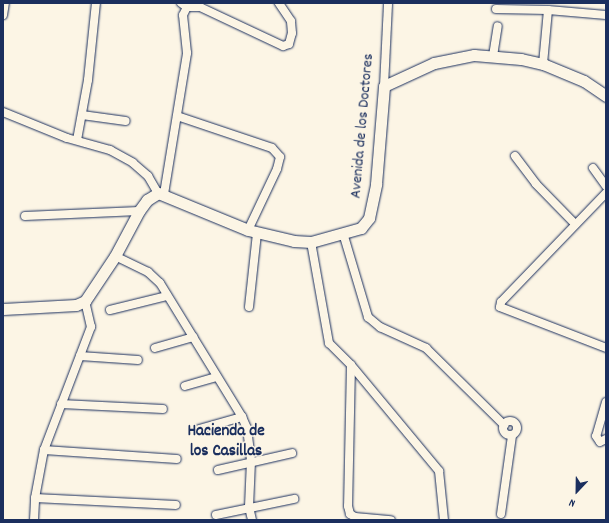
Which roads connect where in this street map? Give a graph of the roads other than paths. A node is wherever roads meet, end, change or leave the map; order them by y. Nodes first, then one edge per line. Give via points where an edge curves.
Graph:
1 (5, 3) edge
2 (96, 3) edge
3 (279, 3) edge
4 (388, 3) edge
5 (184, 5) edge
6 (496, 9) dead end
7 (548, 10) junction
8 (3, 15) edge
9 (606, 15) edge
10 (498, 26) dead end
11 (493, 56) junction
12 (543, 64) junction
13 (384, 86) junction
14 (606, 96) edge
15 (3, 112) edge
16 (82, 115) junction
17 (177, 116) junction
18 (126, 121) dead end
19 (77, 140) junction
20 (515, 156) dead end
21 (593, 168) dead end
22 (606, 186) edge
23 (606, 193) edge
24 (161, 194) junction
25 (140, 211) junction
26 (25, 216) dead end
27 (575, 224) junction
28 (253, 231) junction
29 (343, 233) junction
30 (311, 242) junction
31 (115, 256) junction
32 (167, 296) junction
33 (85, 301) junction
34 (249, 307) dead end
35 (3, 309) edge
36 (110, 310) dead end
37 (192, 337) junction
38 (155, 348) dead end
39 (606, 348) edge
40 (80, 356) junction
41 (138, 360) dead end
42 (351, 365) junction
43 (217, 377) junction
44 (185, 386) dead end
45 (606, 402) edge
46 (61, 404) junction
47 (163, 409) dead end
48 (242, 417) junction
49 (199, 429) dead end
50 (606, 439) edge
51 (44, 450) junction
52 (292, 453) dead end
53 (177, 459) dead end
54 (251, 461) junction
55 (218, 470) dead end
56 (35, 498) junction
57 (294, 499) dead end
58 (176, 505) dead end
59 (249, 507) junction
60 (501, 514) dead end
61 (216, 515) dead end
62 (34, 520) edge
63 (252, 520) edge
64 (390, 520) edge
65 (444, 520) edge

1 - 8 street
2 - 16 street
3 - 5 street via 291,21 292,33 289,44 283,46 200,7
4 - 13 street, Avenida de los Doctores
5 - 17 street via 187,53
6 - 7 street
7 - 9 street
7 - 12 street
10 - 11 street
11 - 12 main road
11 - 13 main road via 454,57 434,63
12 - 14 main road via 584,81
13 - 29 main road, Avenida de los Doctores via 376,184 369,218 361,228
15 - 19 street via 44,130
16 - 18 street
16 - 19 street
17 - 24 street
17 - 28 street via 272,148 280,157
19 - 24 street via 110,150 133,163 148,176
20 - 27 street via 536,184
21 - 22 street
23 - 27 street
24 - 25 main road via 147,200
24 - 28 main road, Avenida de los Doctores
25 - 26 street
25 - 31 main road
27 - 39 street via 501,302 500,307 505,312
28 - 30 main road, Avenida de los Doctores via 294,241
28 - 34 street
29 - 30 main road, Avenida de los Doctores
29 - 60 street via 368,317 380,327 426,348 504,425 511,421 515,423 517,430 512,436
30 - 42 street via 328,343
31 - 32 street via 148,272 160,283
31 - 33 main road
32 - 36 street
32 - 37 street
33 - 35 main road via 76,305
33 - 40 street via 91,327
37 - 38 street
37 - 43 street
40 - 41 street
40 - 46 street
42 - 64 street via 348,506 350,514 356,517
42 - 65 street via 439,471
43 - 44 street
43 - 48 street
45 - 50 street via 596,436 600,442
46 - 47 street
46 - 51 street
48 - 49 street
48 - 54 street via 247,428
51 - 53 street
51 - 56 street
52 - 54 street
54 - 55 street
54 - 59 street
56 - 58 street
56 - 62 street
57 - 59 street
59 - 61 street
59 - 63 street

